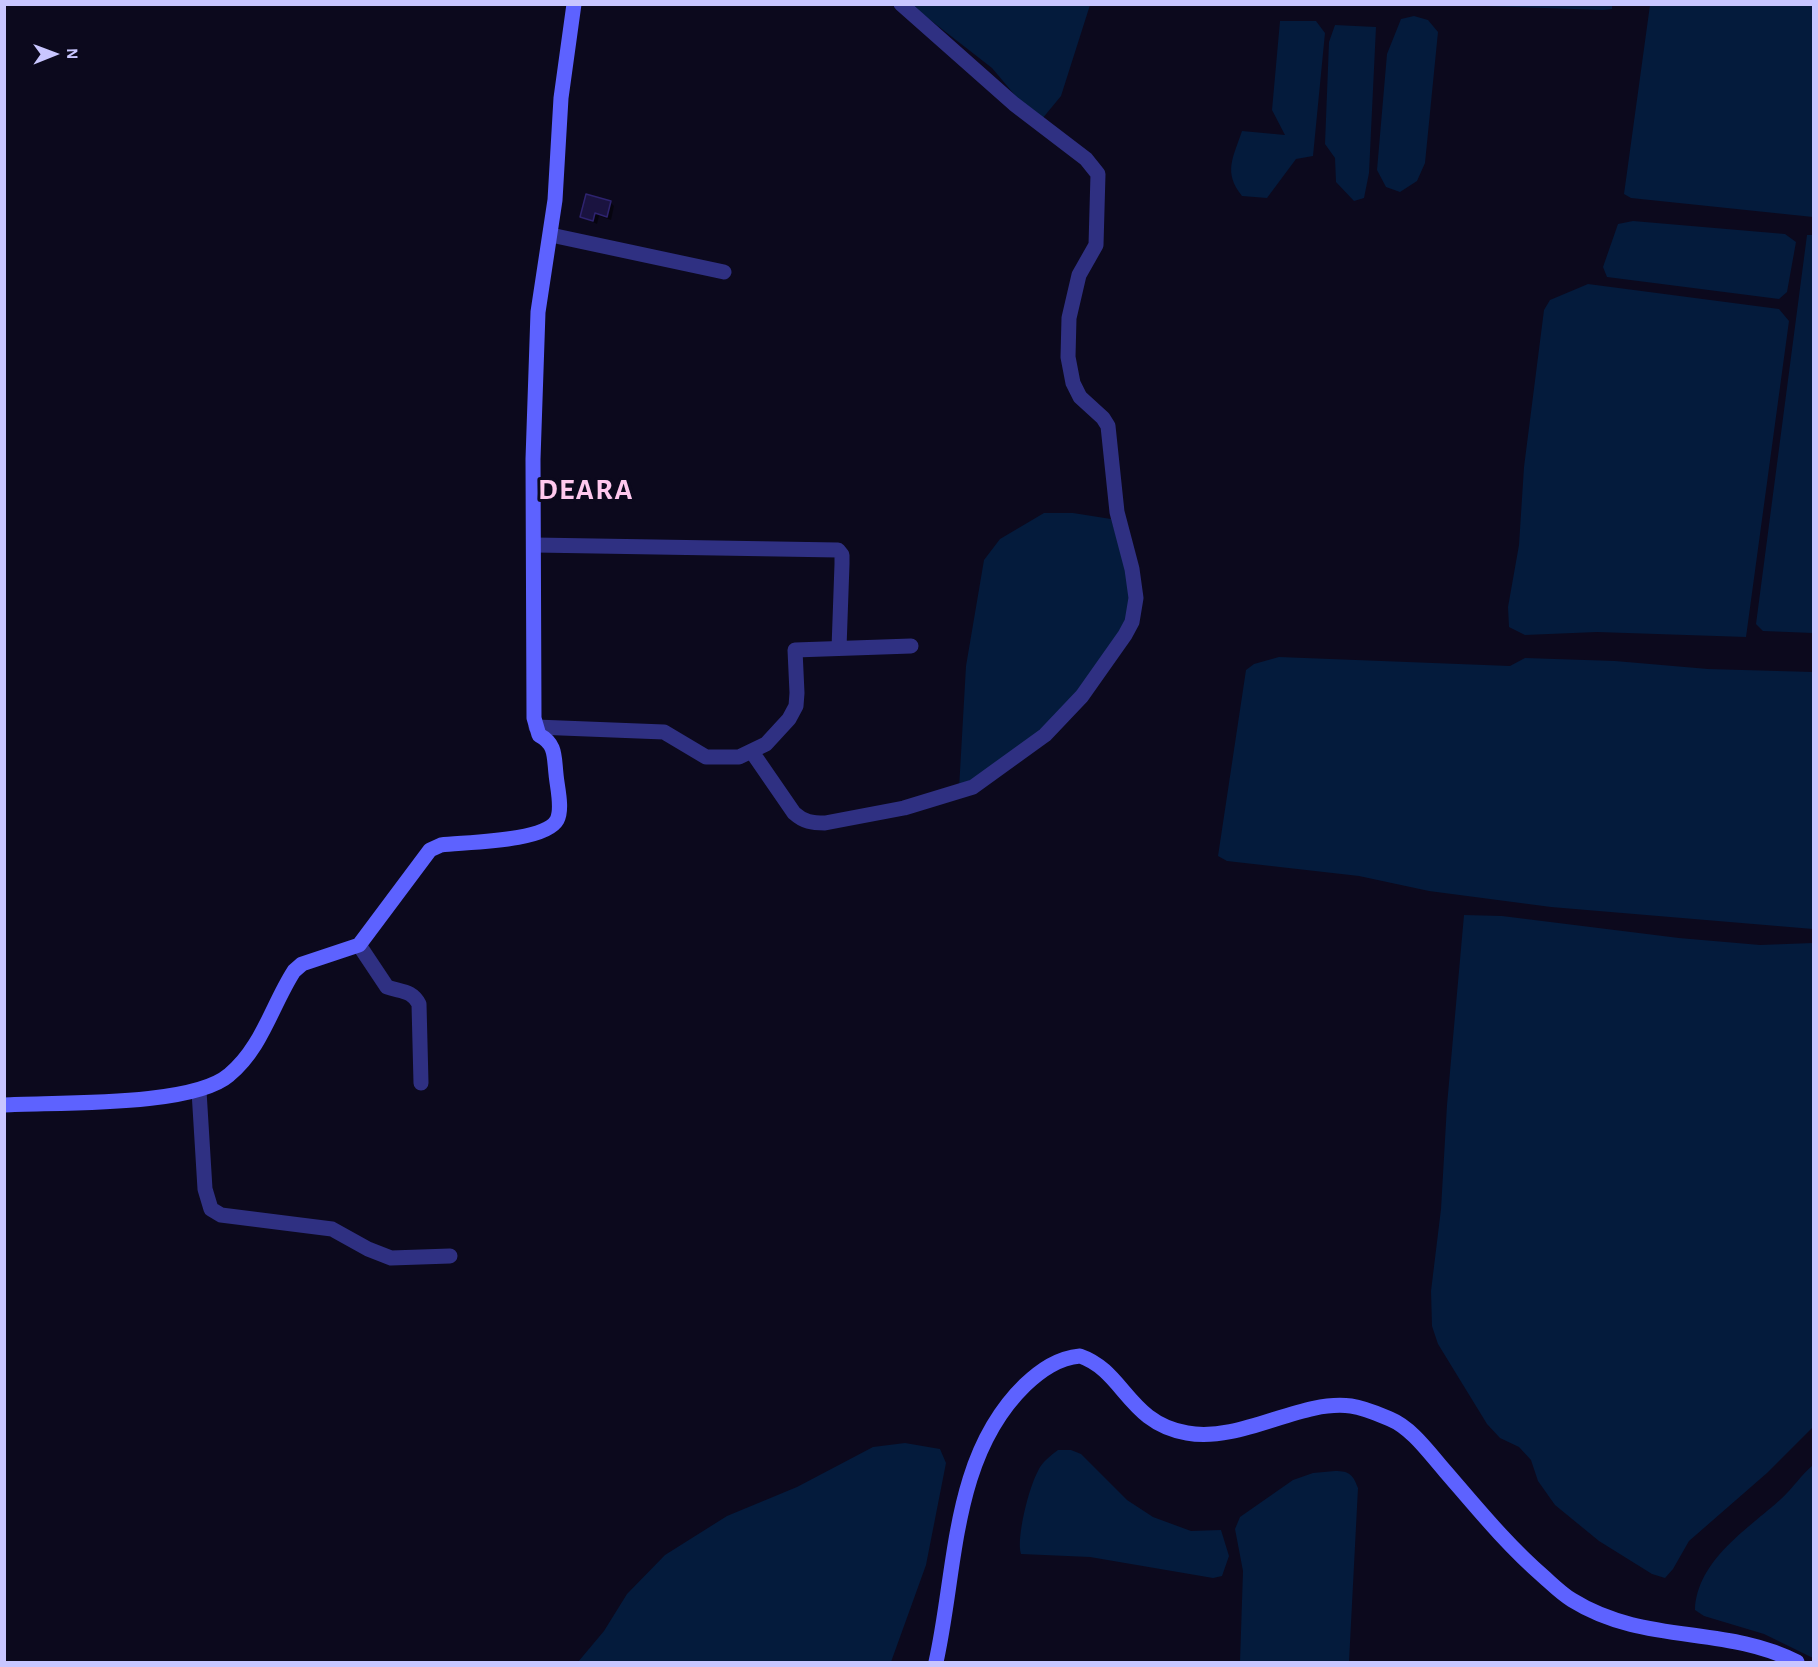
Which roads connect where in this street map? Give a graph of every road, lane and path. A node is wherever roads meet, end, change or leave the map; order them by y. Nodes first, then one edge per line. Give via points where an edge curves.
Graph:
1 (574, 4) edge
2 (901, 4) edge
3 (551, 235) junction
4 (724, 272) dead end
5 (535, 545) junction
6 (911, 646) dead end
7 (839, 648) junction
8 (536, 727) junction
9 (752, 752) junction
10 (359, 945) junction
11 (421, 1083) dead end
12 (200, 1091) junction
13 (4, 1105) edge
14 (450, 1256) dead end
15 (936, 1662) edge
16 (1797, 1662) edge

1 - 3 main road via 561,98
2 - 9 street via 1014,104 1086,159 1098,174 1096,245 1079,275 1069,318 1068,357 1080,397 1107,426 1117,512 1132,569 1134,613 1125,635 1082,696 1045,735 973,787 904,808 813,823 794,813
3 - 4 street
3 - 5 main road via 538,312
5 - 7 street via 838,550 842,555
5 - 8 main road
6 - 7 street
7 - 9 street via 795,650 796,706 775,735
8 - 9 street via 664,732 706,757 739,757
8 - 10 main road via 538,735 550,741 554,749 557,820 546,830 529,835 430,849
10 - 11 street via 387,987 415,995 419,1004
10 - 12 main road via 294,970 252,1049 230,1075
12 - 13 main road via 158,1098
12 - 14 street via 204,1189 211,1209 221,1215 332,1229 391,1258
15 - 16 main road via 959,1526 985,1436 1039,1372 1055,1362 1080,1356 1100,1366 1142,1413 1159,1425 1186,1433 1207,1436 1231,1432 1332,1407 1350,1406 1394,1420 1423,1445 1514,1551 1570,1600 1613,1621 1658,1632 1731,1641

